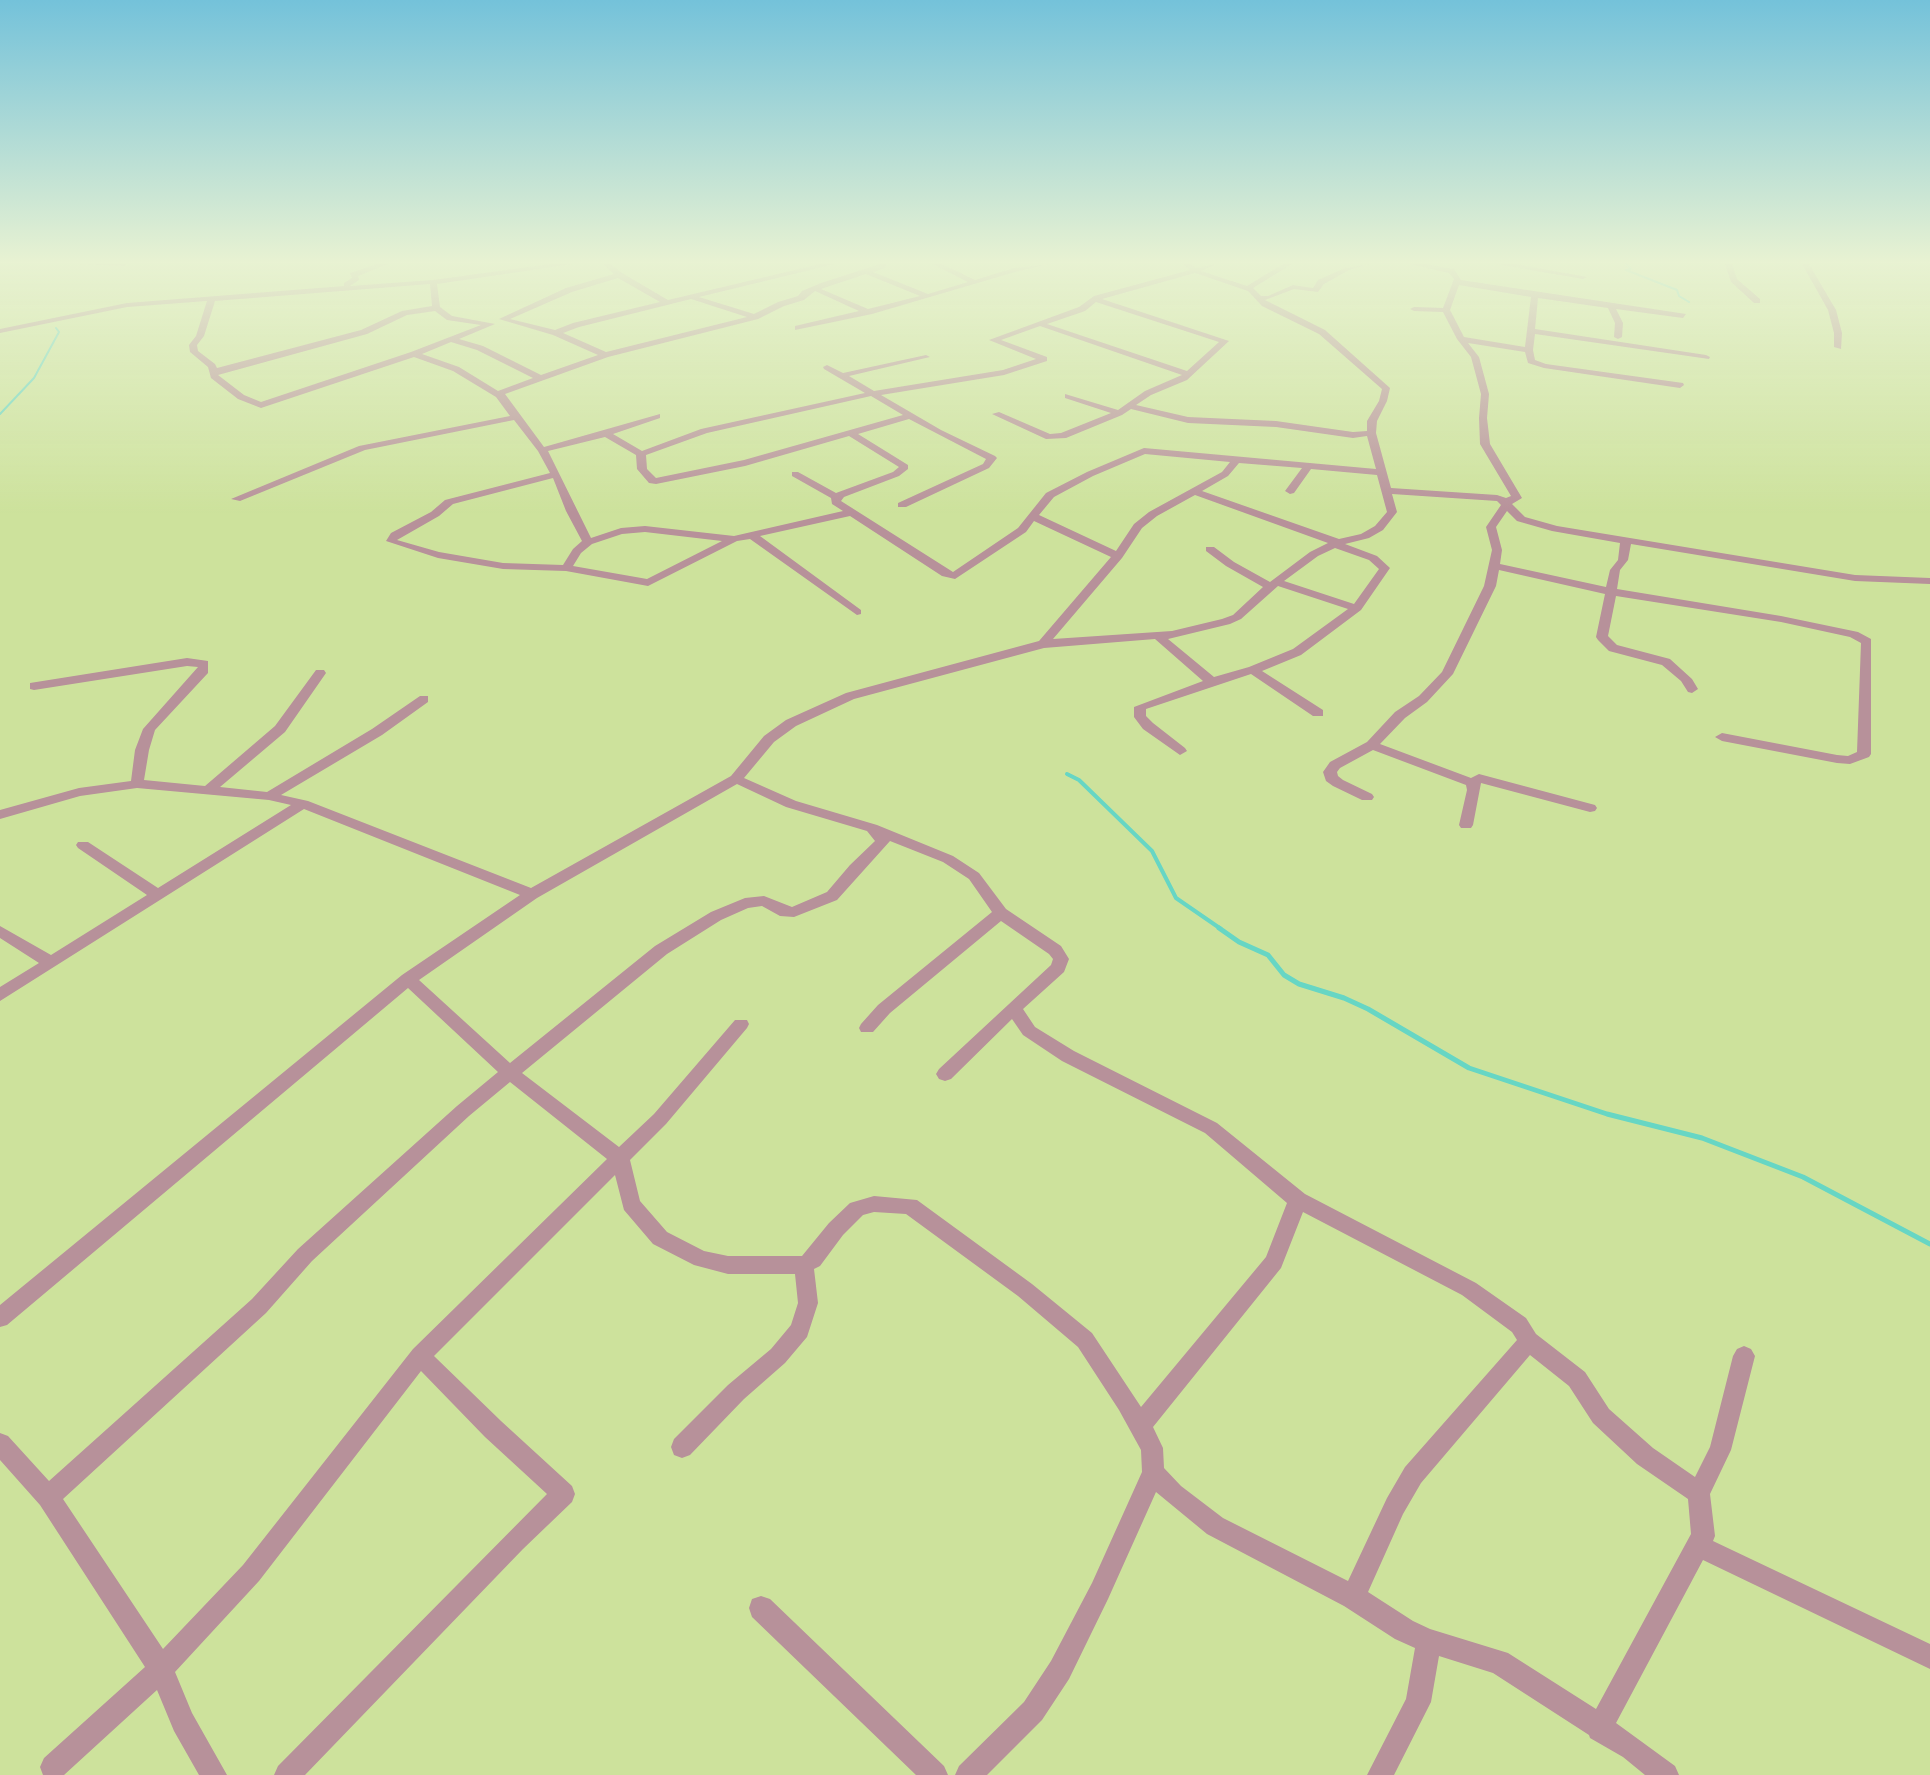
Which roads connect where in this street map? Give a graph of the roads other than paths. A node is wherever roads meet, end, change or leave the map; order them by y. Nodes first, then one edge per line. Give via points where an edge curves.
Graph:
1 (193, 347) edge
2 (308, 347) edge
3 (433, 347) edge
4 (476, 347) edge
5 (587, 347) edge
6 (637, 347) edge
7 (1012, 347) edge
8 (1108, 347) edge
9 (1219, 347) edge
10 (1338, 347) edge
11 (1467, 347) edge
12 (1509, 347) edge
13 (1529, 347) edge
14 (1638, 347) edge
15 (1529, 350) junction
16 (414, 354) junction
17 (605, 355) junction
18 (926, 357) dead end
19 (1706, 357) dead end
20 (827, 367) dead end
21 (213, 372) junction
22 (1188, 374) junction
23 (840, 376) junction
24 (540, 378) junction
25 (1680, 385) dead end
26 (875, 393) junction
27 (499, 394) junction
28 (1068, 396) dead end
29 (1129, 406) junction
30 (1119, 413) junction
31 (996, 414) dead end
32 (657, 416) dead end
33 (910, 416) junction
34 (517, 417) junction
35 (849, 432) junction
36 (1371, 433) junction
37 (606, 434) junction
38 (542, 450) junction
39 (641, 454) junction
40 (1236, 460) junction
41 (1309, 466) junction
42 (1383, 473) junction
43 (556, 474) junction
44 (795, 474) dead end
45 (1290, 491) dead end
46 (1385, 491) junction
47 (1196, 492) junction
48 (836, 497) junction
49 (236, 499) dead end
50 (1506, 501) junction
51 (902, 505) dead end
52 (852, 513) junction
53 (1034, 517) junction
54 (753, 536) junction
55 (734, 539) junction
56 (1626, 539) junction
57 (588, 542) junction
58 (1336, 543) junction
59 (1209, 549) dead end
60 (1118, 556) junction
61 (1495, 566) junction
62 (566, 568) junction
63 (1930, 581) edge
64 (1274, 584) junction
65 (1613, 592) junction
66 (1356, 608) junction
67 (857, 612) dead end
68 (1157, 635) junction
69 (1043, 644) junction
70 (1252, 670) junction
71 (320, 673) dead end
72 (1212, 682) junction
73 (34, 686) dead end
74 (1692, 689) dead end
75 (424, 699) dead end
76 (1318, 712) dead end
77 (1722, 737) dead end
78 (1372, 745) junction
79 (1180, 751) dead end
80 (736, 779) junction
81 (1472, 783) junction
82 (137, 784) junction
83 (210, 789) junction
84 (269, 796) junction
85 (1367, 797) dead end
86 (303, 804) junction
87 (1590, 808) dead end
88 (0, 815) edge
89 (1466, 825) dead end
90 (872, 828) junction
91 (83, 844) dead end
92 (157, 894) junction
93 (532, 894) junction
94 (1001, 913) junction
95 (0, 931) edge
96 (51, 963) junction
97 (408, 979) junction
98 (0, 994) edge
99 (1013, 1008) junction
100 (741, 1024) dead end
101 (867, 1028) dead end
102 (510, 1073) junction
103 (945, 1074) dead end
104 (621, 1159) junction
105 (1298, 1200) junction
106 (804, 1265) junction
107 (0, 1318) edge
108 (1529, 1341) junction
109 (420, 1356) junction
110 (1744, 1356) dead end
111 (1140, 1426) junction
112 (0, 1444) edge
113 (682, 1447) dead end
114 (1153, 1473) junction
115 (1699, 1493) junction
116 (48, 1497) junction
117 (1698, 1546) junction
118 (1353, 1597) junction
119 (761, 1608) dead end
120 (1429, 1641) junction
121 (1930, 1657) edge
122 (161, 1669) junction
123 (1599, 1729) junction
124 (53, 1767) dead end
125 (214, 1775) edge
126 (287, 1775) edge
127 (935, 1775) edge
128 (968, 1775) edge
129 (1380, 1775) edge
130 (1666, 1775) edge

1 - 21 street
2 - 21 street
3 - 16 street
4 - 24 street
5 - 17 street
6 - 17 street
7 - 26 street via 1043,361 1004,372
8 - 22 street
9 - 22 street
10 - 36 street via 1386,388
11 - 50 street via 1475,357 1485,394 1485,444 1516,493 1516,498
12 - 15 street
13 - 15 street
14 - 19 street
15 - 25 street via 1531,361 1544,366
16 - 21 street via 261,405 241,397
16 - 27 street via 456,369
17 - 24 street
18 - 23 street
20 - 23 street
22 - 29 street
23 - 26 street
24 - 27 street
26 - 33 street
26 - 39 street via 704,431
27 - 34 street
28 - 30 street
29 - 30 street
29 - 36 street via 1188,420 1276,424 1353,435
30 - 31 street via 1056,438
32 - 37 street
33 - 35 street
33 - 51 street via 989,455 992,461
34 - 38 street
34 - 49 street via 362,448
35 - 39 street via 745,463 656,481 642,469
35 - 48 street via 905,467
36 - 42 street
37 - 38 street
37 - 39 street
38 - 43 street
40 - 41 street
40 - 47 street via 1225,474
40 - 53 street via 1155,451 1133,454 1050,495
41 - 42 street
41 - 45 street
42 - 46 street
43 - 57 street
43 - 62 street via 449,502 391,541 438,555 503,566
44 - 48 street
46 - 50 street
46 - 58 street via 1392,512 1387,520 1365,536
47 - 58 street
47 - 60 street via 1138,526
48 - 52 street via 836,502
50 - 56 street via 1521,519 1534,524
50 - 61 street via 1491,527 1497,550
52 - 53 street via 955,576 1014,536
52 - 54 street
53 - 60 street
54 - 55 street
54 - 67 street
55 - 57 street via 645,530 621,531
55 - 62 street via 648,583
56 - 63 street via 1855,578
56 - 65 street via 1623,560 1615,570
57 - 62 street
58 - 64 street
58 - 66 street via 1373,558 1384,568
59 - 64 street via 1230,564
60 - 69 street
61 - 65 street
61 - 78 street via 1490,586 1447,674
64 - 66 street
64 - 68 street via 1238,617 1192,632
65 - 74 street via 1602,637 1613,648 1666,662
65 - 77 street via 1781,619 1854,634 1867,642 1864,754 1850,760 1837,759
66 - 70 street via 1297,652
68 - 69 street
68 - 72 street
69 - 80 street via 850,696 818,709 769,739
70 - 72 street
70 - 76 street
71 - 83 street via 280,729
72 - 79 street via 1140,707 1140,717 1148,726
73 - 82 street via 187,662 204,664 204,670 149,729
75 - 84 street via 368,738
78 - 81 street
78 - 85 street via 1335,765 1330,772 1338,783
80 - 90 street via 791,804
80 - 93 street
81 - 87 street via 1479,778
81 - 89 street
82 - 83 street
82 - 88 street via 79,792
83 - 84 street
84 - 86 street
86 - 92 street
86 - 93 street
90 - 94 street via 960,866 984,885
90 - 102 street via 882,844 832,896 794,912 756,901 716,916 661,950
91 - 92 street
92 - 96 street
93 - 97 street
94 - 99 street via 1055,950 1061,959 1058,968
94 - 101 street via 884,1009
95 - 96 street
96 - 98 street
97 - 102 street
97 - 107 street
99 - 103 street
99 - 105 street via 1029,1031 1068,1056 1211,1128
100 - 104 street
102 - 104 street
102 - 116 street via 305,1255 259,1306
104 - 106 street via 631,1204 660,1238 701,1259 728,1265
104 - 109 street
105 - 108 street via 1469,1289 1509,1315
105 - 111 street via 1274,1262
106 - 111 street via 813,1260 857,1209 874,1204 910,1206 1025,1290 1085,1340
106 - 113 street via 808,1304 800,1330
108 - 115 street via 1576,1379 1601,1416 1645,1456
108 - 118 street via 1413,1475
109 - 122 street via 251,1573
109 - 126 street via 564,1494
110 - 115 street via 1720,1450
111 - 114 street via 1152,1448
112 - 116 street
114 - 118 street via 1215,1526
114 - 128 street via 1060,1670 1033,1711
115 - 117 street via 1703,1536
116 - 122 street
117 - 121 street
117 - 123 street
118 - 120 street via 1404,1630
119 - 127 street
120 - 123 street via 1499,1662
120 - 129 street via 1418,1702
122 - 124 street
122 - 125 street via 183,1722
123 - 130 street via 1632,1748

